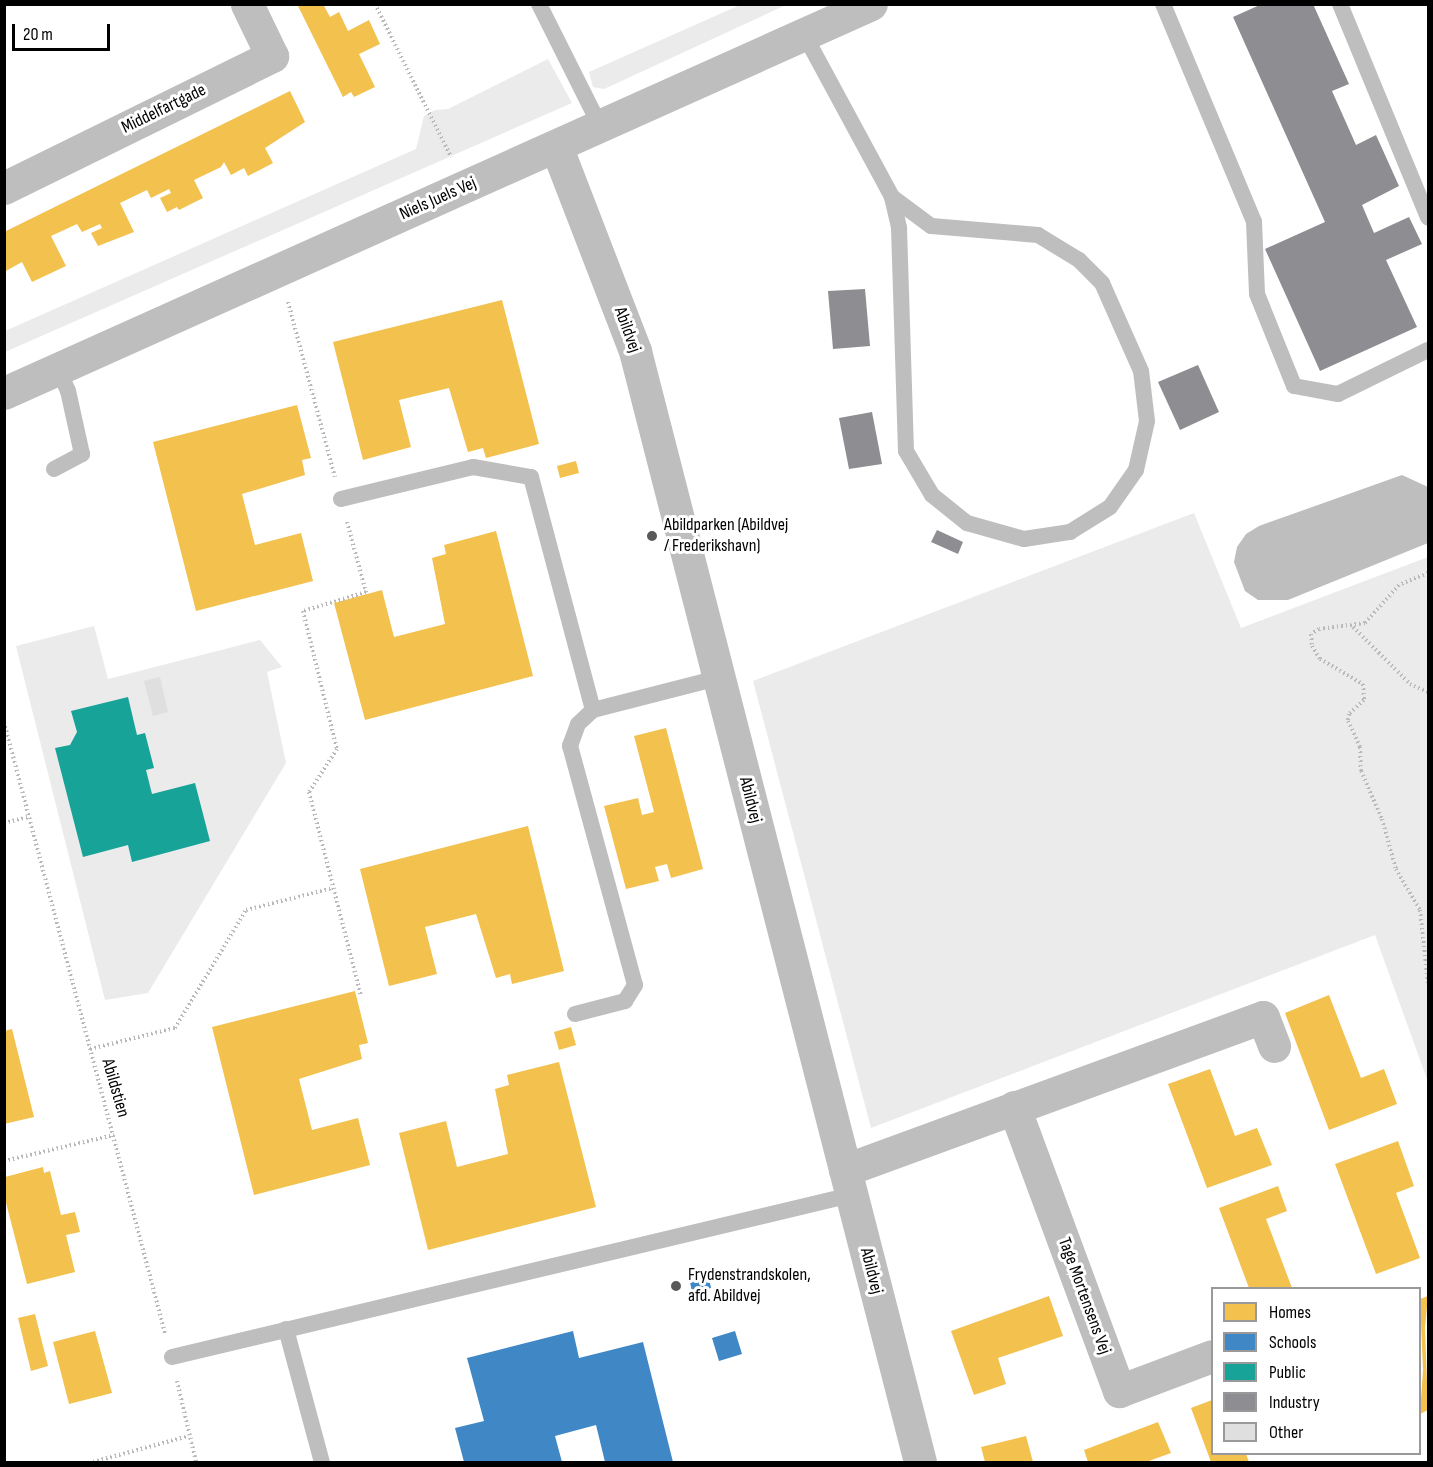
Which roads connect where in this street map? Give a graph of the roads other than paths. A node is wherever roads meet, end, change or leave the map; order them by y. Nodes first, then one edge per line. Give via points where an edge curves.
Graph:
1 (247, 4) edge
2 (539, 4) edge
3 (871, 4) edge
4 (1163, 4) edge
5 (1340, 4) edge
6 (804, 34) junction
7 (600, 126) junction
8 (556, 146) junction
9 (4, 188) edge
10 (892, 197) junction
11 (1428, 218) edge
12 (1428, 350) edge
13 (58, 369) junction
14 (4, 393) edge
15 (54, 469) dead end
16 (341, 499) road end
17 (718, 678) junction
18 (593, 710) junction
19 (575, 1014) dead end
20 (1274, 1046) dead end
21 (1014, 1107) junction
22 (848, 1182) junction
23 (286, 1329) junction
24 (1211, 1356) edge
25 (172, 1358) road end
26 (322, 1462) edge
27 (920, 1462) edge

1 - 9 street, Middelfartgade via 272,56
2 - 7 lane
3 - 6 street, Niels Juels Vej
4 - 12 lane via 1254,222 1257,294 1294,386 1338,394
5 - 11 lane
6 - 7 street, Niels Juels Vej
6 - 10 lane
7 - 8 street, Niels Juels Vej
8 - 13 street, Niels Juels Vej
8 - 17 street, Abildvej via 635,351
10 - 10 lane via 899,228 906,451 932,495 967,523 1024,539 1070,532 1110,507 1136,470 1147,421 1141,371 1102,284 1079,260 1038,235 931,226
13 - 14 street, Niels Juels Vej
13 - 15 lane via 68,391 82,454
16 - 18 lane via 473,467 531,477
17 - 18 lane
17 - 22 street, Abildvej
18 - 19 lane via 578,724 570,746 635,985 626,1001
20 - 21 street via 1263,1017
21 - 22 street
21 - 24 street, Tage Mortensens Vej via 1119,1390
22 - 23 lane
22 - 27 street, Abildvej
23 - 25 lane
23 - 26 lane

